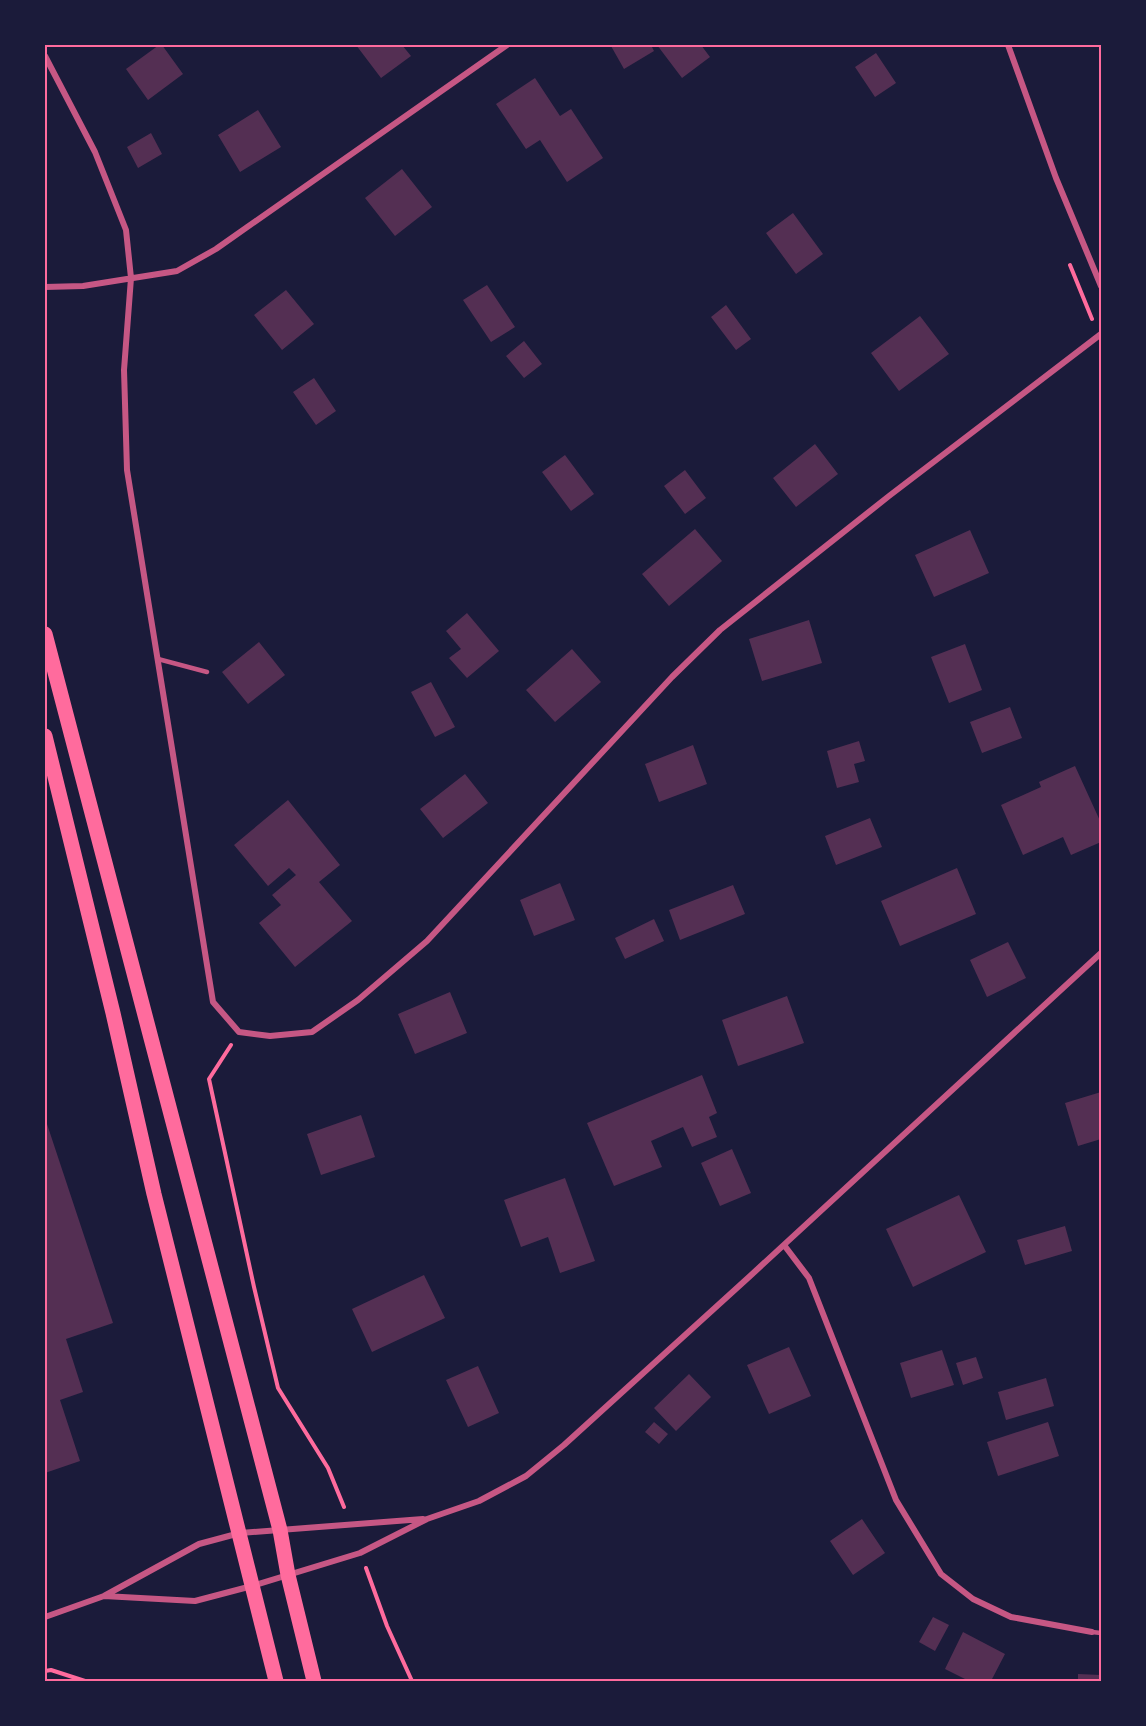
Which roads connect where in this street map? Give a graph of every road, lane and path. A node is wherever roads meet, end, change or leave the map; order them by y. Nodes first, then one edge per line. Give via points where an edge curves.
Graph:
1 (507, 45) edge
2 (1008, 45) edge
3 (45, 56) edge
4 (131, 278) junction
5 (45, 286) edge
6 (1101, 286) edge
7 (1101, 334) edge
8 (45, 634) edge
9 (158, 659) junction
10 (207, 672) dead end
11 (45, 736) edge
12 (1101, 953) edge
13 (239, 1032) junction
14 (784, 1245) junction
15 (427, 1519) junction
16 (351, 1524) junction
17 (280, 1530) junction
18 (240, 1533) junction
19 (360, 1553) junction
20 (288, 1575) junction
21 (252, 1586) junction
22 (104, 1596) junction
23 (45, 1617) edge
24 (1092, 1632) joint
25 (1101, 1634) edge
26 (45, 1671) edge
27 (85, 1681) edge
28 (276, 1681) edge
29 (314, 1681) edge
30 (412, 1681) edge

1 - 4 street via 216,249 177,271
2 - 6 street via 1056,178
3 - 4 street via 95,152 126,230
4 - 5 street via 83,286
4 - 9 street via 124,370 127,470
7 - 13 street via 720,630 428,941 358,1000 312,1032 270,1036
8 - 17 main road
9 - 10 lane
9 - 13 street via 213,1002
11 - 18 main road
12 - 14 street
13 - 16 path via 209,1079 254,1287 278,1388 328,1468
14 - 15 street via 526,1476 479,1501
14 - 24 street via 809,1278 896,1500 941,1574 973,1599 1011,1617
15 - 16 street
15 - 19 street
16 - 17 street
17 - 18 street
17 - 20 main road
18 - 21 main road
18 - 22 street via 200,1544
19 - 20 street
19 - 30 path
20 - 21 street
20 - 29 main road
21 - 22 street via 195,1600
21 - 28 main road
22 - 23 street
24 - 25 lane
26 - 27 path

